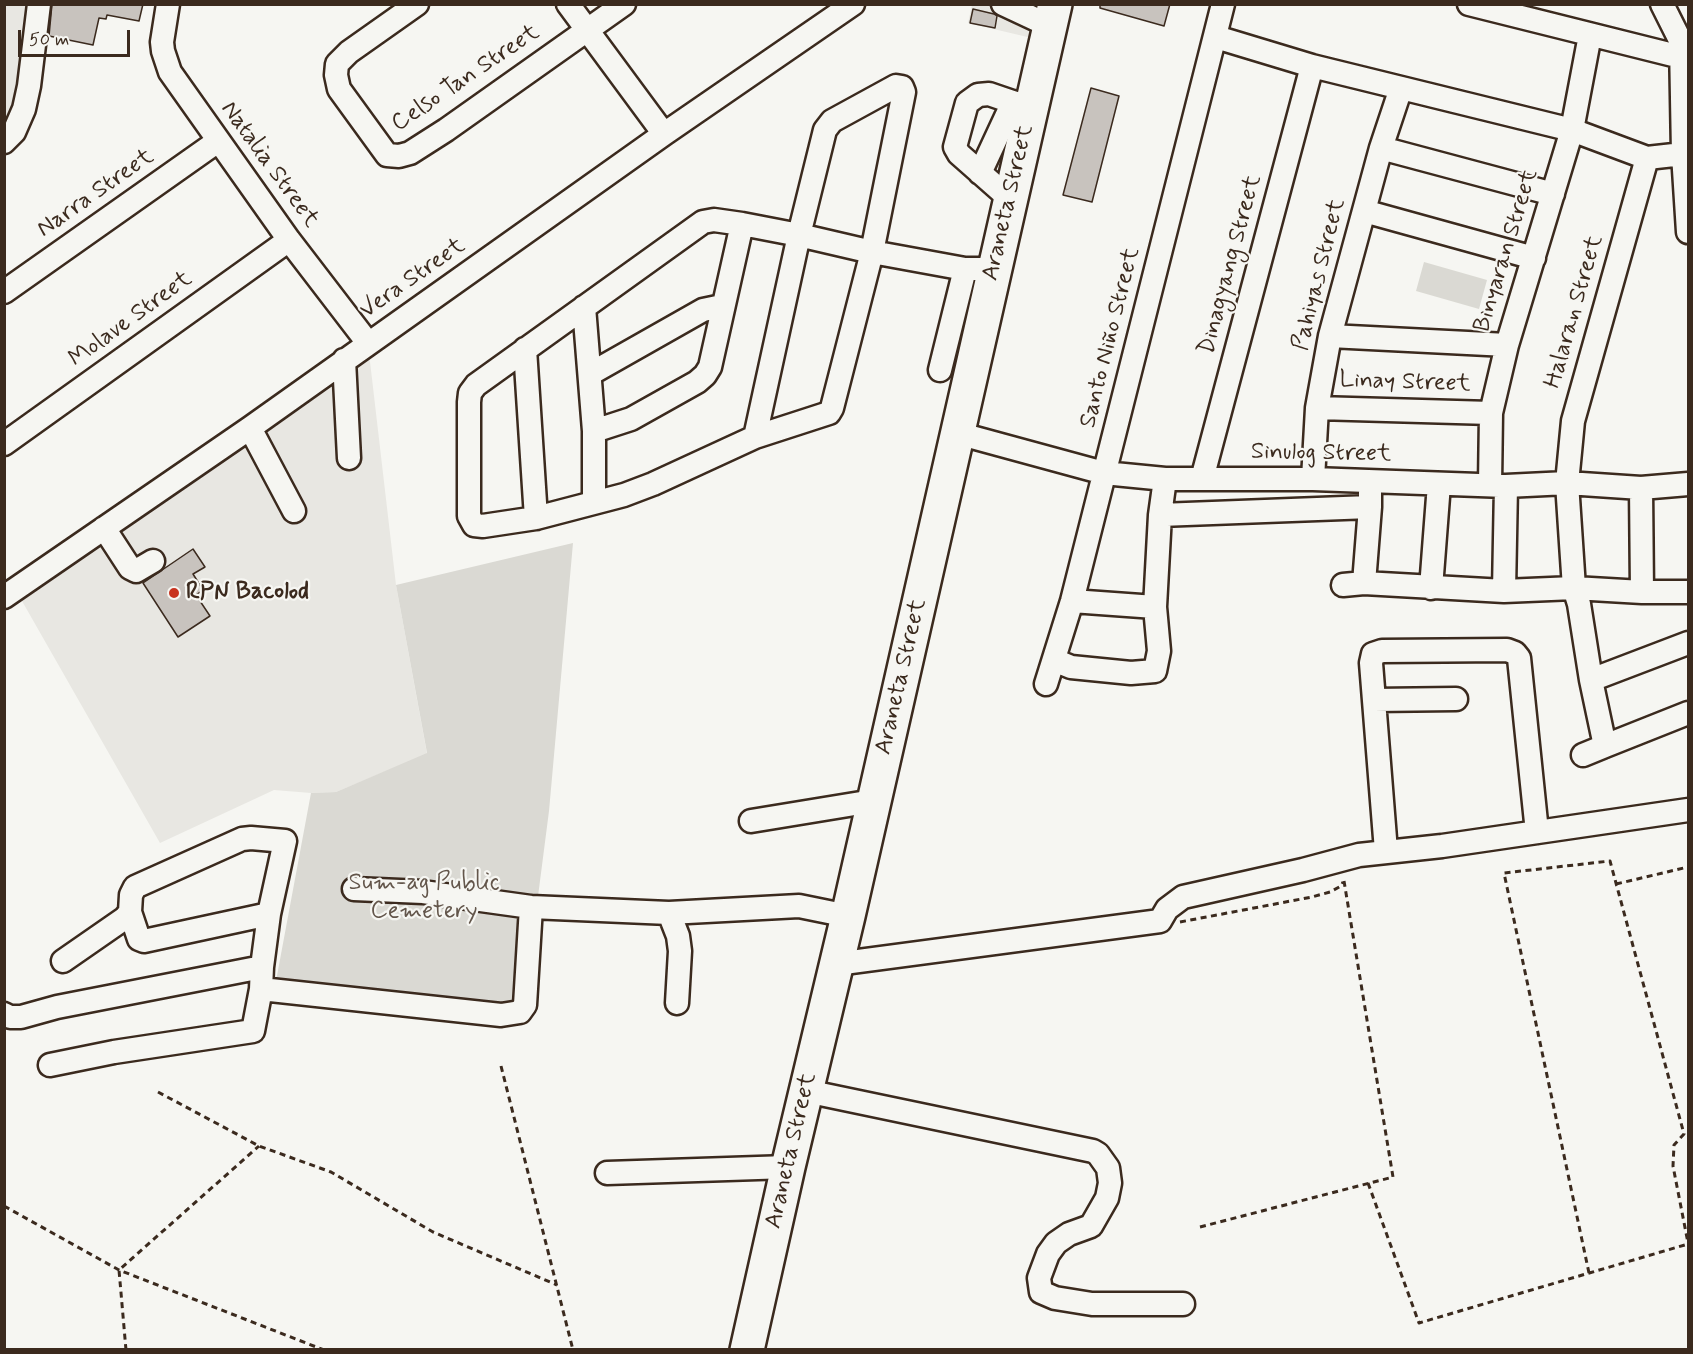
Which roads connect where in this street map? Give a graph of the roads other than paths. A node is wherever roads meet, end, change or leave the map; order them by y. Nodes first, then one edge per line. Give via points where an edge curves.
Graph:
1 (39, 4) edge
2 (168, 4) edge
3 (417, 4) edge
4 (568, 4) edge
5 (624, 4) edge
6 (853, 4) edge
7 (1003, 4) edge
8 (1223, 4) edge
9 (1468, 4) edge
10 (1662, 4) edge
11 (1052, 15) edge
12 (586, 30) junction
13 (1590, 35) junction
14 (1216, 37) junction
15 (1684, 46) edge
16 (1312, 66) junction
17 (1401, 88) junction
18 (1021, 105) junction
19 (1572, 130) junction
20 (664, 134) junction
21 (218, 141) junction
22 (4, 142) edge
23 (1381, 148) junction
24 (1683, 154) junction
25 (1647, 158) junction
26 (980, 173) junction
27 (1553, 194) junction
28 (1010, 199) junction
29 (1364, 211) junction
30 (742, 224) junction
31 (1689, 232) edge
32 (799, 235) junction
33 (289, 240) junction
34 (872, 252) junction
35 (1534, 258) junction
36 (980, 269) junction
37 (4, 292) edge
38 (722, 306) junction
39 (584, 307) junction
40 (1330, 336) junction
41 (368, 343) junction
42 (1507, 345) junction
43 (525, 349) junction
44 (344, 360) junction
45 (940, 370) dead end
46 (590, 374) junction
47 (1317, 408) junction
48 (1491, 413) junction
49 (250, 428) junction
50 (594, 431) junction
51 (957, 433) junction
52 (755, 436) junction
53 (4, 444) edge
54 (349, 458) dead end
55 (1104, 473) junction
56 (1313, 478) junction
57 (1164, 479) junction
58 (1202, 479) junction
59 (1369, 482) junction
60 (1568, 483) junction
61 (1439, 484) junction
62 (1689, 484) edge
63 (1498, 486) junction
64 (1641, 488) junction
65 (594, 502) junction
66 (1370, 507) junction
67 (294, 512) dead end
68 (1160, 516) junction
69 (536, 518) junction
70 (104, 528) junction
71 (153, 561) dead end
72 (1431, 588) junction
73 (1574, 588) junction
74 (1504, 591) junction
75 (1642, 592) junction
76 (1689, 592) edge
77 (4, 597) edge
78 (1072, 601) junction
79 (1155, 607) junction
80 (1689, 643) edge
81 (1054, 660) junction
82 (1591, 680) junction
83 (1046, 684) dead end
84 (1456, 699) dead end
85 (1374, 700) junction
86 (1689, 713) edge
87 (1605, 746) junction
88 (1583, 755) dead end
89 (873, 801) junction
90 (1689, 810) edge
91 (751, 821) dead end
92 (1537, 832) junction
93 (1386, 851) junction
94 (354, 889) dead end
95 (531, 907) junction
96 (130, 912) junction
97 (669, 912) junction
98 (269, 914) junction
99 (848, 916) junction
100 (63, 961) dead end
101 (836, 964) junction
102 (261, 978) junction
103 (677, 1003) dead end
104 (4, 1014) edge
105 (50, 1065) dead end
106 (806, 1091) junction
107 (788, 1167) junction
108 (607, 1173) dead end
109 (1183, 1304) dead end
110 (747, 1350) edge

1 - 22 street via 24,109 14,132
2 - 21 street, Natalia Street via 162,42 170,72
3 - 12 street, Celso Tan Street via 337,64 339,89 387,155 410,153
4 - 12 street
5 - 12 street, Celso Tan Street
6 - 20 street, Vera Street
7 - 11 street
8 - 14 street, Santo Niño Street
9 - 13 street
10 - 15 street
11 - 18 highway, Araneta Street
12 - 20 street
13 - 15 street
13 - 19 street, Binyaran Street
14 - 16 street
14 - 55 street, Santo Niño Street
15 - 24 street
16 - 17 street
16 - 58 street, Dinagyang Street
17 - 19 street
17 - 23 street, Pahiyas Street
18 - 26 street
18 - 26 street via 989,94 978,95 967,103 955,147
18 - 28 highway, Araneta Street
19 - 25 street
19 - 27 street, Binyaran Street
20 - 41 street, Vera Street
21 - 33 street, Natalia Street
21 - 37 street, Narra Street
23 - 27 street
23 - 29 street, Pahiyas Street
24 - 25 street
24 - 31 street
25 - 60 street, Halaran Street via 1580,393 1572,428
26 - 28 street
27 - 35 street, Binyaran Street
28 - 36 highway, Araneta Street
29 - 35 street
29 - 40 street, Pahiyas Street
30 - 32 street
30 - 38 street
30 - 39 street via 703,222
32 - 34 street
32 - 34 street via 828,124 896,86 902,87
32 - 52 street
33 - 41 street, Natalia Street
33 - 53 street, Molave Street
34 - 36 street
34 - 52 street via 832,408 824,415
35 - 42 street, Binyaran Street
36 - 45 street
36 - 51 highway, Araneta Street
38 - 46 street via 695,314
38 - 50 street via 705,375 631,419
39 - 43 street
39 - 46 street
40 - 42 street
40 - 47 street, Pahiyas Street
41 - 44 street, Vera Street
42 - 48 street, Binyaran Street
43 - 69 street
43 - 69 street via 470,393 469,516 474,525 483,526
44 - 49 street, Vera Street
44 - 54 street
46 - 50 street
47 - 48 street, Linay Street
47 - 56 street, Pahiyas Street
48 - 63 street, Binyaran Street
49 - 67 street
49 - 70 street, Vera Street
50 - 65 street
51 - 55 street, Sinulog Street
51 - 89 highway, Araneta Street
52 - 65 street via 653,484
55 - 57 street, Sinulog Street
55 - 78 street, Santo Niño Street
56 - 58 street, Sinulog Street
56 - 59 street, Sinulog Street
57 - 58 street, Sinulog Street
57 - 68 street
59 - 61 street, Sinulog Street
59 - 66 street
60 - 63 street, Sinulog Street
60 - 64 street, Sinulog Street
60 - 73 street, Halaran Street
61 - 63 street, Sinulog Street
61 - 72 street
62 - 64 street, Sinulog Street
63 - 74 street, Binyaran Street
64 - 75 street
65 - 69 street
66 - 68 street
66 - 72 street via 1354,584
68 - 79 street
70 - 71 street via 130,568 136,571
70 - 77 street, Vera Street
72 - 74 street
73 - 74 street
73 - 75 street
73 - 82 street, Halaran Street
75 - 76 street
78 - 79 street
78 - 81 street, Santo Niño Street
79 - 81 street via 1159,651 1155,671 1071,667
80 - 82 street
81 - 83 street, Santo Niño Street
82 - 87 street, Halaran Street
84 - 85 street
85 - 92 street via 1371,663 1373,654 1382,651 1515,653 1519,658
85 - 93 street
86 - 87 street
87 - 88 street
89 - 91 street
89 - 99 highway, Araneta Street
90 - 92 street
92 - 93 street
93 - 101 street via 1359,855 1343,871 1183,897 1167,909 1160,921
94 - 95 street via 423,892
95 - 97 street
95 - 102 street via 525,1005 520,1012 501,1015
96 - 98 street via 138,939 144,941
96 - 98 street via 135,887 251,838 285,842
96 - 100 street
97 - 99 street via 799,906
97 - 103 street via 680,951
98 - 102 street
99 - 101 highway, Araneta Street
101 - 106 highway, Araneta Street
102 - 104 street via 57,1007 21,1017
102 - 105 street via 253,1031
106 - 107 highway, Araneta Street
106 - 109 street via 1098,1154 1108,1168 1107,1198 1090,1226 1069,1234 1048,1254 1039,1278 1041,1292 1092,1304
107 - 108 street
107 - 110 highway, Araneta Street

